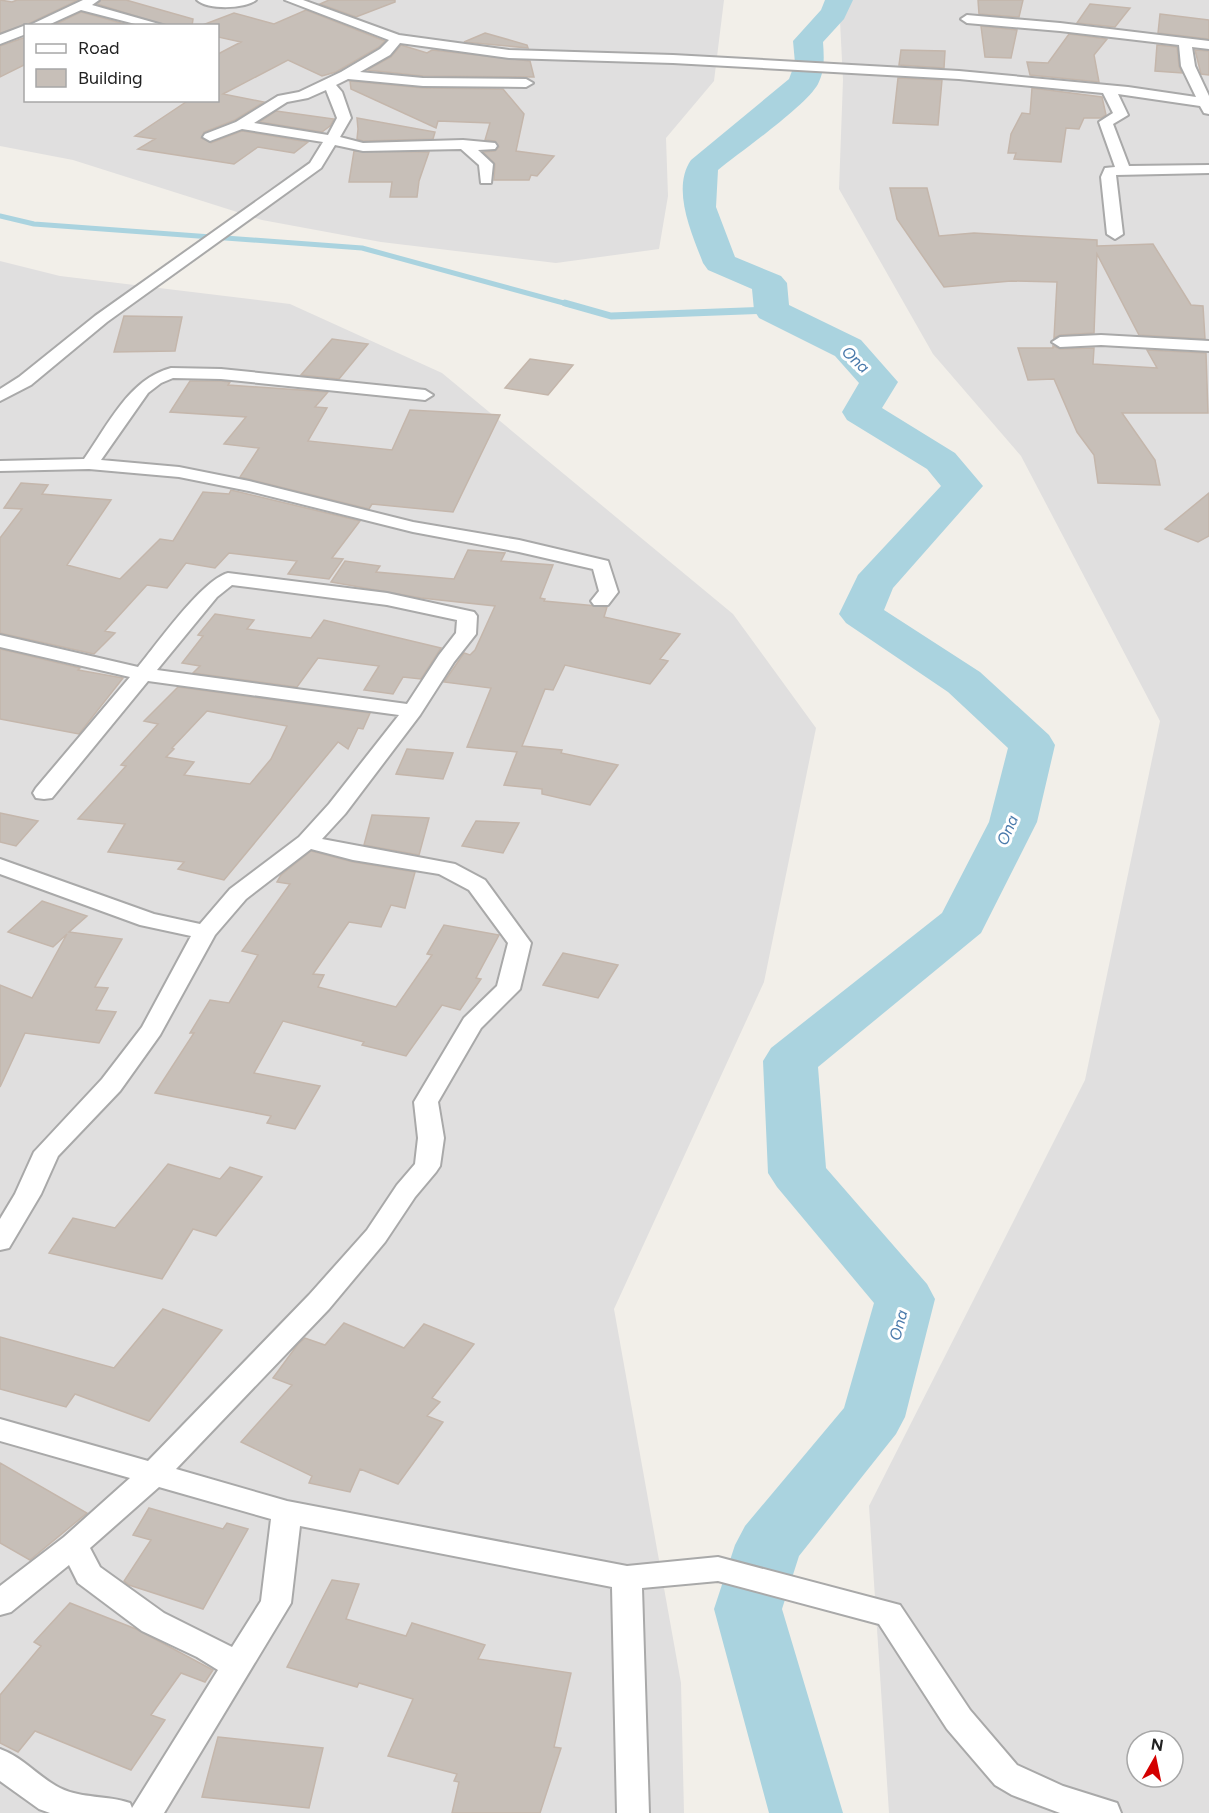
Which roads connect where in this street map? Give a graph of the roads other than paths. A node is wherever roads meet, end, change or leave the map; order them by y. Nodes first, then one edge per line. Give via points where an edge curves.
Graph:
1 (93, 0) edge
2 (203, 0) edge
3 (250, 0) edge
4 (291, 0) edge
5 (80, 6) junction
6 (967, 19) dead end
7 (39, 24) edge
8 (152, 24) edge
9 (24, 30) edge
10 (398, 39) junction
11 (0, 40) edge
12 (1185, 41) junction
13 (1209, 45) edge
14 (346, 75) junction
15 (327, 83) junction
16 (526, 83) dead end
17 (1117, 90) junction
18 (1207, 105) edge
19 (241, 125) junction
20 (210, 137) dead end
21 (329, 140) junction
22 (463, 144) junction
23 (490, 146) dead end
24 (1123, 169) junction
25 (1209, 169) edge
26 (486, 180) dead end
27 (1115, 234) dead end
28 (1060, 342) dead end
29 (1209, 346) edge
30 (425, 395) dead end
31 (0, 396) edge
32 (89, 464) junction
33 (0, 466) edge
34 (601, 602) dead end
35 (0, 641) edge
36 (144, 674) junction
37 (413, 711) junction
38 (44, 793) dead end
39 (307, 842) junction
40 (0, 866) edge
41 (205, 932) junction
42 (0, 1241) edge
43 (0, 1430) edge
44 (154, 1474) junction
45 (287, 1512) junction
46 (74, 1545) junction
47 (627, 1578) junction
48 (0, 1604) edge
49 (237, 1666) junction
50 (0, 1763) edge
51 (117, 1813) edge
52 (146, 1813) edge
53 (633, 1813) edge
54 (1105, 1813) edge

1 - 5 street
2 - 3 street
4 - 10 street
5 - 7 street
5 - 8 street
6 - 12 street
9 - 11 street
10 - 14 street via 385,52
10 - 17 street via 509,54 959,75
12 - 13 street
12 - 18 street via 1188,66
14 - 15 street
14 - 16 street
15 - 19 street via 303,95 283,99
15 - 21 street via 335,92 344,118
17 - 18 street
17 - 24 street via 1109,96 1121,115 1106,122
19 - 20 street
19 - 21 street
21 - 22 street via 363,147
21 - 31 street via 315,165
22 - 23 street
22 - 26 street via 486,164
24 - 25 street
24 - 27 street via 1110,171 1108,177
28 - 29 street via 1101,340
30 - 32 street via 221,374 171,373 142,389
32 - 33 street
32 - 34 street via 179,472 413,527 601,565 609,592
35 - 36 street
36 - 37 street
36 - 37 street via 210,593 228,579 387,599 467,616 466,634
36 - 38 street
37 - 39 street
39 - 41 street via 238,894
39 - 44 street via 447,869 477,885 520,943 508,989 472,1023 426,1102 431,1138 427,1166 376,1236 319,1302
40 - 41 street via 148,920
41 - 42 street via 152,1030 111,1085 47,1152
43 - 44 street
44 - 45 street
44 - 46 street
45 - 47 street
45 - 49 street via 276,1603
46 - 48 street
46 - 49 street via 89,1575 153,1622
47 - 53 street
47 - 54 street via 718,1569 889,1614 969,1734 1007,1776 1090,1811
49 - 52 street
50 - 51 street via 50,1799 86,1810

